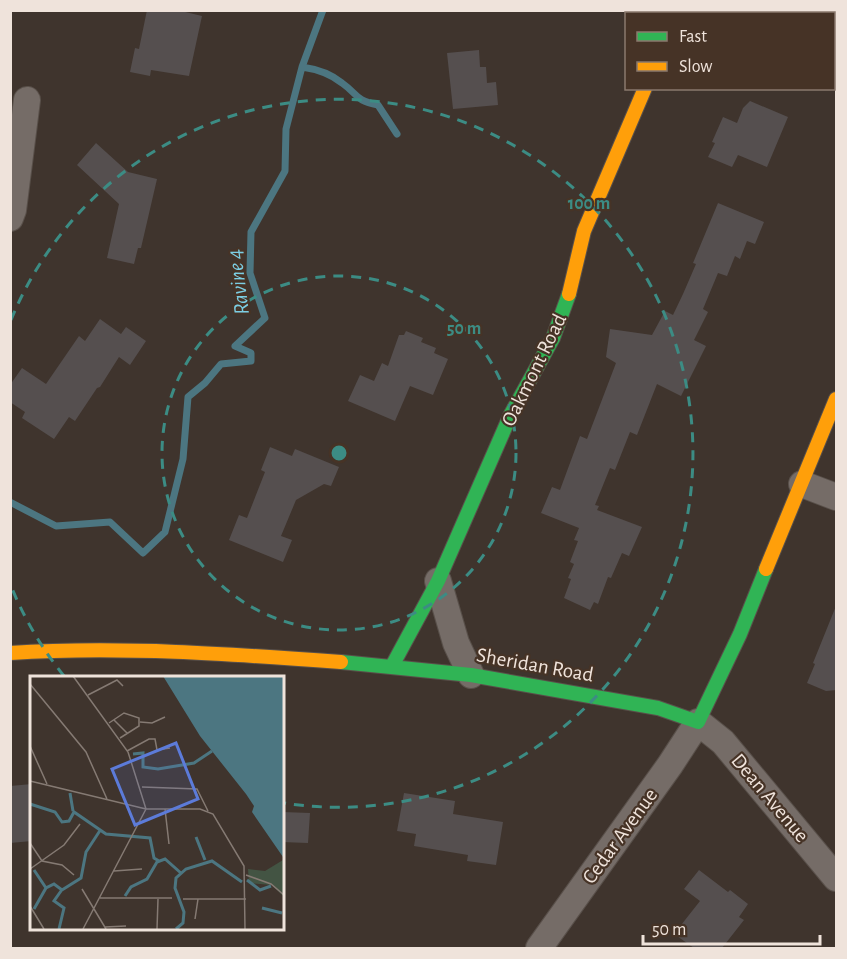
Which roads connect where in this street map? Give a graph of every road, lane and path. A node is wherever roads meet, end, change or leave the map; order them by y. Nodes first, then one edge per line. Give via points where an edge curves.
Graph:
1 (644, 90) edge
2 (27, 100) dead end
3 (10, 218) edge
4 (837, 399) edge
5 (802, 484) junction
6 (837, 497) edge
7 (438, 581) junction
8 (10, 653) edge
9 (392, 666) junction
10 (471, 675) junction
11 (698, 722) junction
12 (837, 878) edge
13 (539, 948) edge

1 - 7 street, Oakmont Road via 584,231 567,302 553,338 511,414
2 - 3 street
4 - 5 street
5 - 6 street
5 - 11 street via 740,634
7 - 9 street, Oakmont Road
7 - 10 street via 456,643
8 - 9 street, Sheridan Road via 209,652
9 - 10 street, Sheridan Road
10 - 11 street, Sheridan Road via 658,708
11 - 12 street, Dean Avenue via 723,742
11 - 13 street, Cedar Avenue

